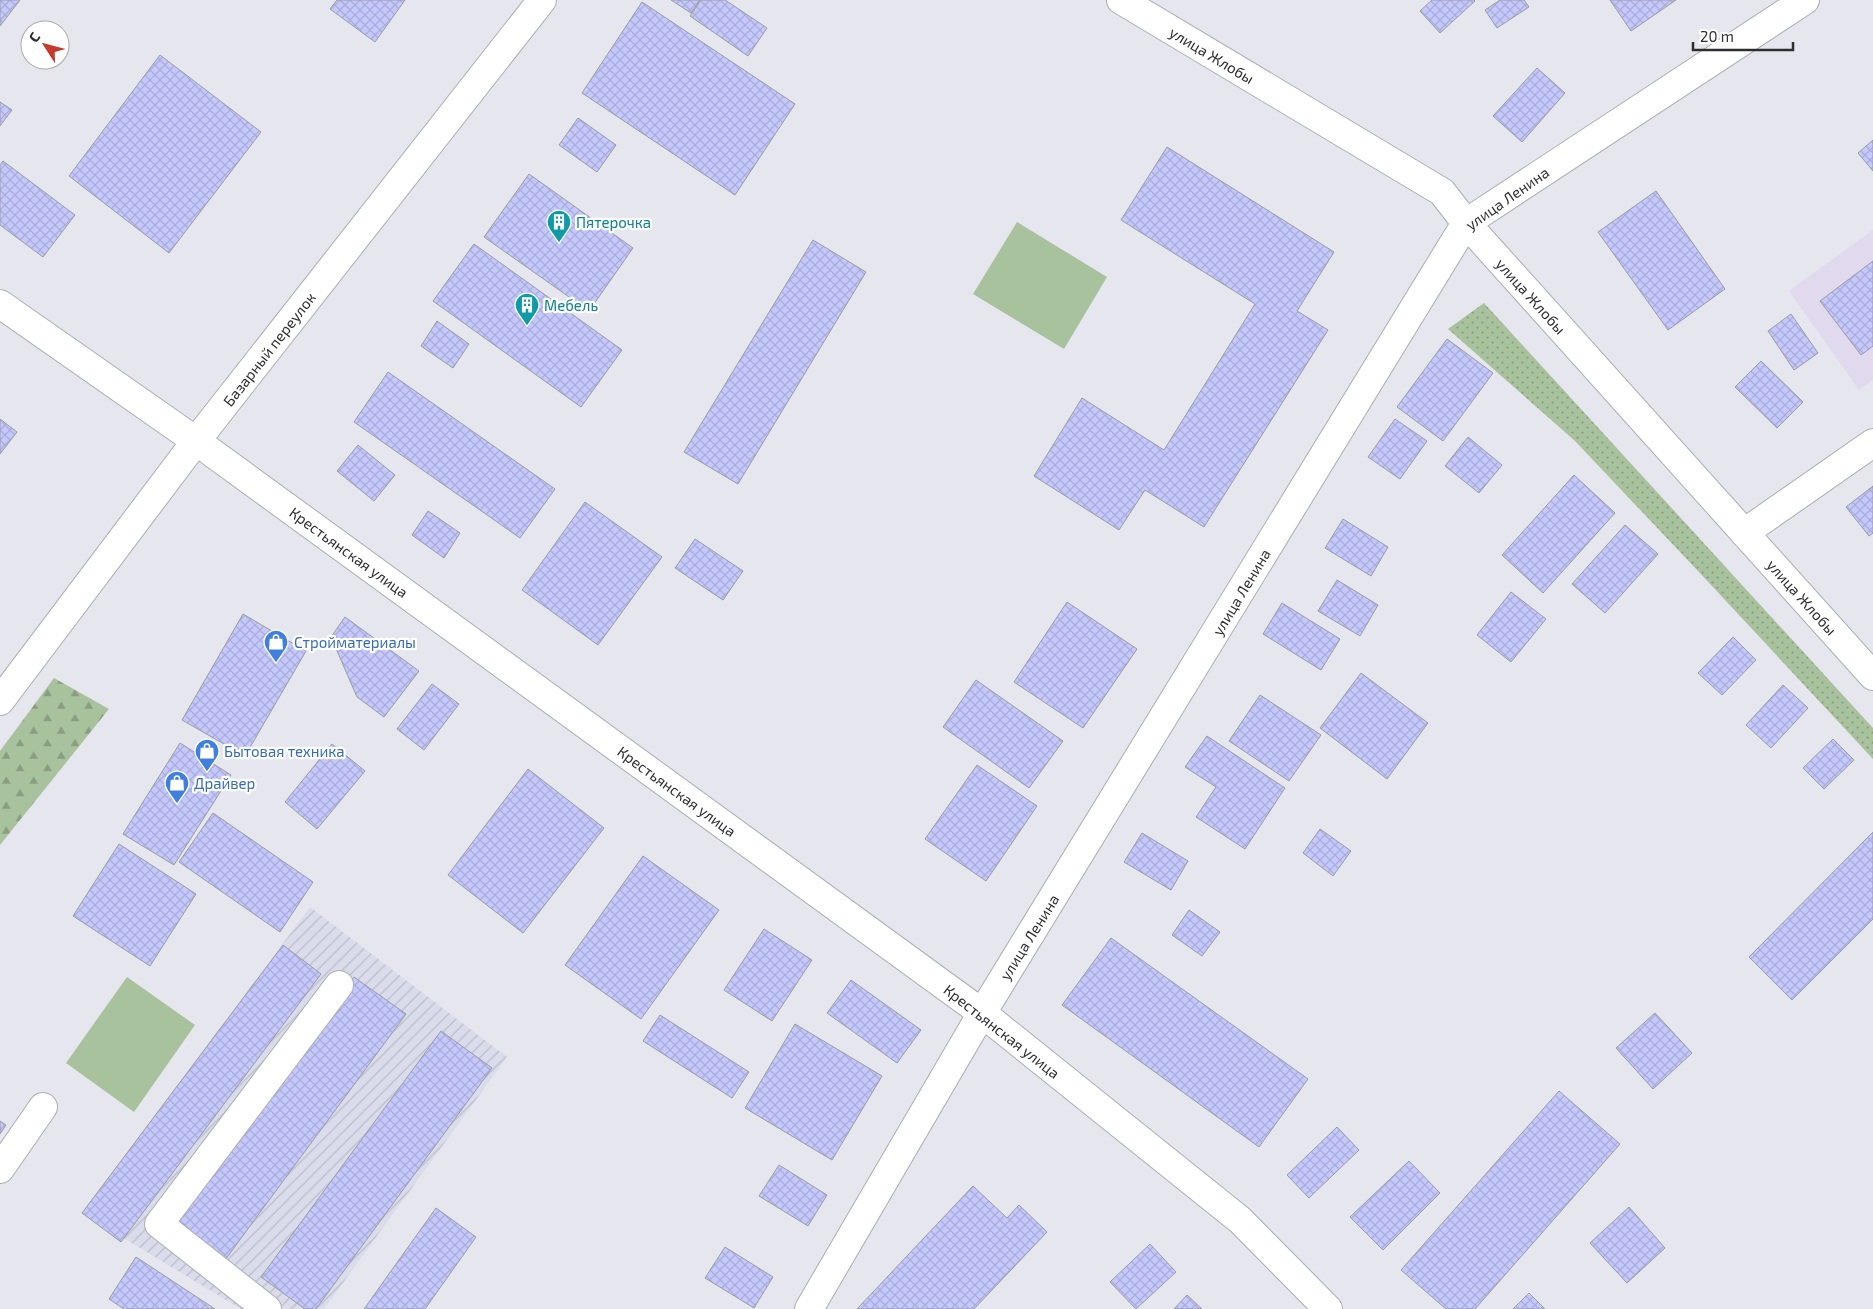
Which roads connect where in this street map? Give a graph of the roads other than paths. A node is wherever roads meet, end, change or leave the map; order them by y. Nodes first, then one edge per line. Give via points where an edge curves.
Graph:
1 (542, 0) edge
2 (1805, 0) edge
3 (1139, 5) edge
4 (1466, 223) junction
5 (0, 304) edge
6 (196, 441) junction
7 (1873, 443) edge
8 (1744, 533) junction
9 (1873, 676) edge
10 (0, 701) edge
11 (339, 986) dead end
12 (982, 1013) junction
13 (43, 1107) dead end
14 (0, 1169) edge
15 (266, 1309) edge
16 (809, 1309) edge
17 (1328, 1309) edge

1 - 6 street, Базарный переулок
2 - 4 street, улица Ленина
3 - 4 street, улица Жлобы via 1442,192
4 - 8 street, улица Жлобы
4 - 12 street, улица Ленина
5 - 6 street, Крестьянская улица
6 - 10 street, Базарный переулок
6 - 12 street, Крестьянская улица
7 - 8 street
8 - 9 street, улица Жлобы
11 - 15 street via 159,1224
12 - 16 street, улица Ленина
12 - 17 street, Крестьянская улица via 1240,1220
13 - 14 street

